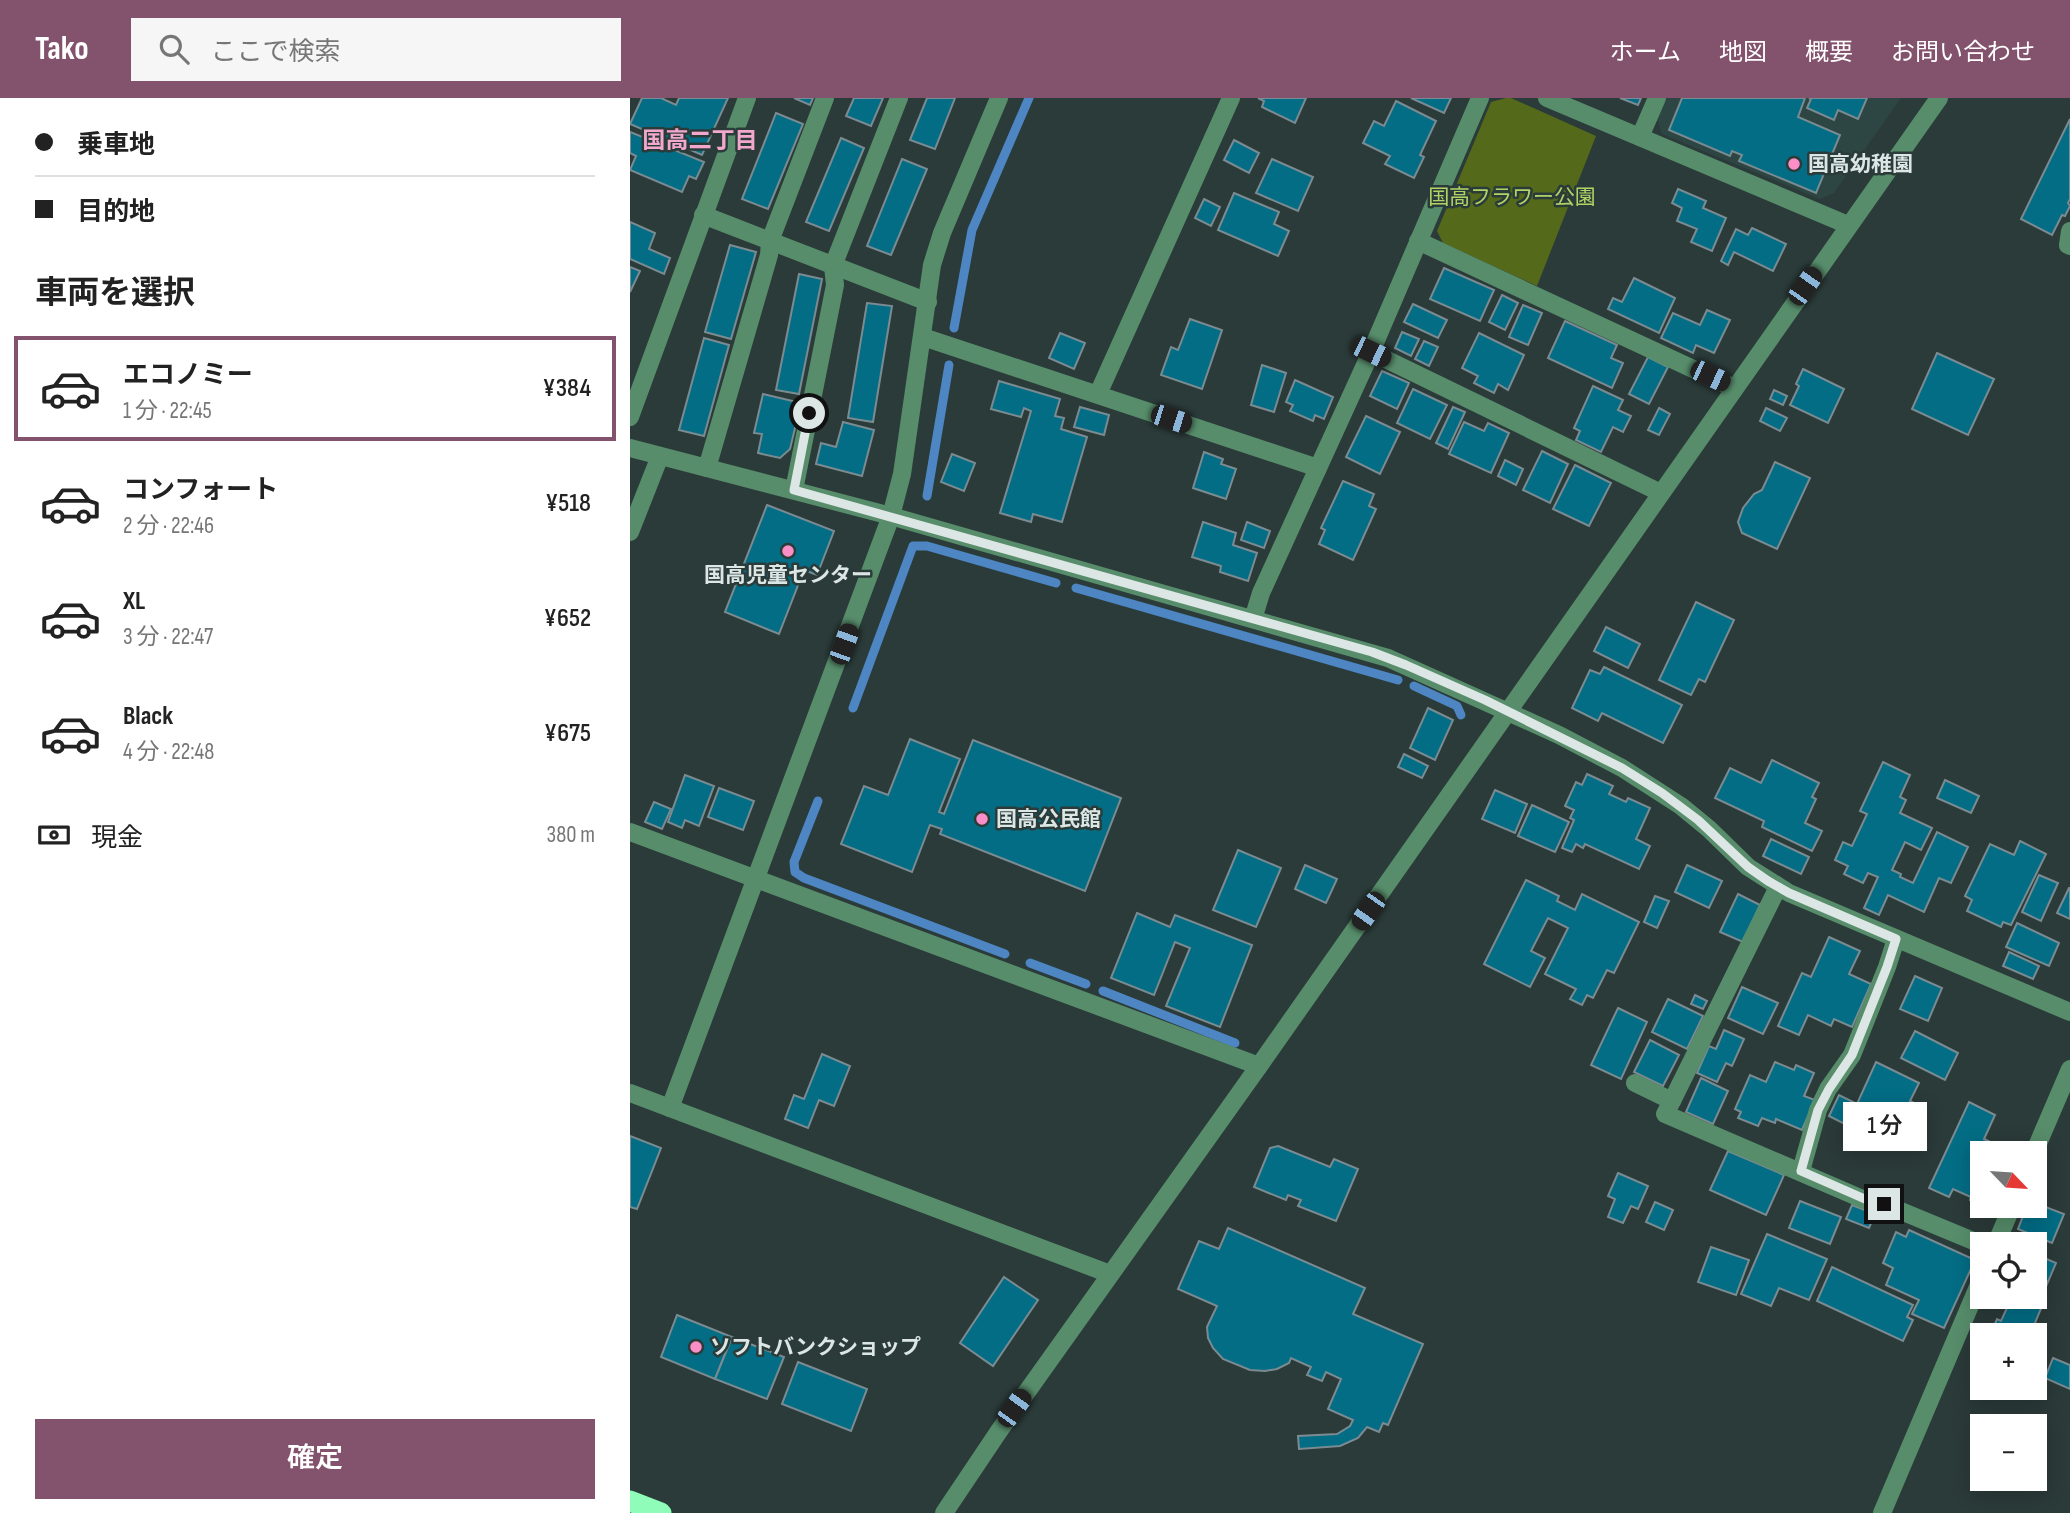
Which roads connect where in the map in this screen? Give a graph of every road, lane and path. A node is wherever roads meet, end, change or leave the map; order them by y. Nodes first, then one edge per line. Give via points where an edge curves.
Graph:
1 (747, 98) edge
2 (825, 98) edge
3 (899, 98) edge
4 (999, 98) edge
5 (1231, 98) edge
6 (1480, 98) edge
7 (1547, 98) edge
8 (1657, 98) edge
9 (1939, 98) edge
10 (1640, 137) junction
11 (703, 215) junction
12 (1848, 225) junction
13 (2070, 231) edge
14 (770, 241) junction
15 (1418, 241) junction
16 (2070, 246) edge
17 (833, 266) junction
18 (928, 302) junction
19 (923, 337) junction
20 (1371, 352) junction
21 (1734, 388) junction
22 (1098, 394) junction
23 (630, 417) edge
24 (630, 448) edge
25 (660, 456) junction
26 (707, 468) junction
27 (1318, 468) junction
28 (794, 490) junction
29 (1661, 492) junction
30 (891, 516) junction
31 (630, 532) edge
32 (1253, 619) junction
33 (1507, 711) junction
34 (630, 832) edge
35 (757, 878) junction
36 (1778, 887) junction
37 (1896, 939) junction
38 (2070, 1012) edge
39 (1259, 1066) junction
40 (2070, 1069) edge
41 (1635, 1083) dead end
42 (630, 1093) edge
43 (1672, 1101) junction
44 (670, 1108) junction
45 (2039, 1141) edge
46 (1801, 1171) junction
47 (1970, 1240) edge
48 (1110, 1274) junction
49 (1970, 1306) edge
50 (630, 1501) edge
51 (661, 1513) edge
52 (944, 1513) edge
53 (1882, 1513) edge

1 - 11 street
2 - 14 street
3 - 17 street
4 - 18 street via 942,233
5 - 22 street
6 - 15 street
7 - 10 street
8 - 10 street
9 - 12 street
10 - 12 street
11 - 14 street
11 - 23 street
12 - 21 street
13 - 16 street
14 - 17 street
14 - 26 street
15 - 20 street
15 - 21 street
17 - 18 street
17 - 28 street via 835,285
18 - 19 street
19 - 22 street
19 - 30 street
20 - 27 street
20 - 29 street
21 - 29 street
22 - 27 street
24 - 25 street
25 - 26 street
25 - 31 street
26 - 28 street
27 - 32 street
28 - 30 street
29 - 33 street
30 - 32 street
30 - 35 street
32 - 33 street via 1388,658
33 - 36 street via 1642,780
33 - 39 street
34 - 35 street
35 - 39 street
35 - 44 street
36 - 37 street
36 - 43 street
37 - 38 street
37 - 46 street via 1852,1055 1818,1110
39 - 48 street
40 - 45 street
41 - 43 street
42 - 44 street
43 - 46 street via 1665,1114
44 - 48 street
46 - 47 street
48 - 52 street
49 - 53 street
50 - 51 highway

